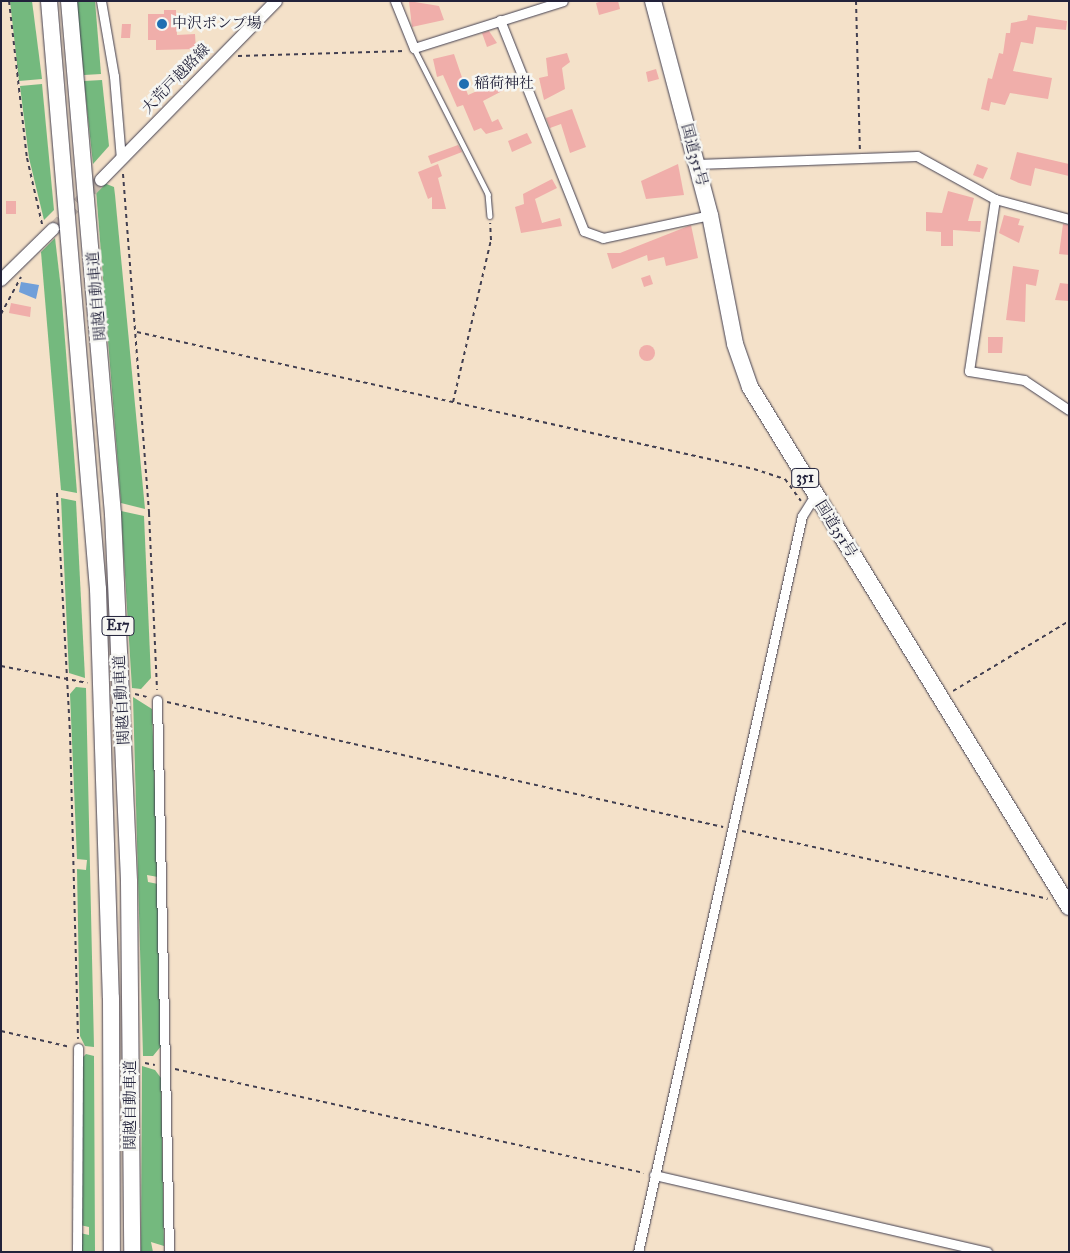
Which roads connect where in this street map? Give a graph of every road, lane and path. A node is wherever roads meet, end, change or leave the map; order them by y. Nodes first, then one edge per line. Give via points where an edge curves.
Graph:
1 (9, 1) edge
2 (49, 1) edge
3 (69, 1) edge
4 (102, 1) edge
5 (276, 1) edge
6 (395, 1) edge
7 (563, 1) edge
8 (653, 1) edge
9 (856, 1) edge
10 (500, 20) junction
11 (414, 48) junction
12 (227, 50) junction
13 (860, 156) junction
14 (121, 159) junction
15 (697, 164) junction
16 (101, 180) tunnel mouth
17 (995, 199) junction
18 (710, 215) junction
19 (490, 216) joint
20 (1069, 219) edge
21 (50, 232) joint
22 (1, 280) edge
23 (137, 332) junction
24 (453, 402) junction
25 (1069, 410) edge
26 (57, 493) dead end
27 (810, 502) junction
28 (1069, 621) edge
29 (1, 666) edge
30 (67, 681) junction
31 (87, 683) dead end
32 (133, 693) dead end
33 (942, 698) junction
34 (157, 700) junction
35 (731, 828) junction
36 (1066, 902) edge
37 (1, 1031) edge
38 (78, 1048) junction
39 (143, 1063) dead end
40 (167, 1068) junction
41 (654, 1175) junction
42 (77, 1252) edge
43 (112, 1252) edge
44 (132, 1252) edge
45 (169, 1252) edge
46 (638, 1252) edge
47 (987, 1252) edge

1 - 21 path via 27,158
2 - 43 highway, 関越自動車道 / E17 via 98,598 111,998
3 - 44 highway, 関越自動車道 / E17 via 114,523 129,882
4 - 14 street via 114,76
5 - 12 main road, 大荒戸越路線
6 - 11 street
7 - 10 street
8 - 15 highway, 国道351号 / 351
9 - 13 path
10 - 11 street
10 - 18 street via 584,231 604,238
11 - 12 path via 242,58
11 - 19 lane via 488,194
12 - 14 main road, 大荒戸越路線
13 - 15 street
13 - 17 street via 917,156
14 - 16 main road, 大荒戸越路線
14 - 23 path
15 - 18 highway, 国道351号 / 351
17 - 20 street
17 - 25 street via 969,371 1024,380
18 - 27 highway, 国道351号 / 351 via 745,373
19 - 24 path via 491,240
21 - 22 main road
23 - 24 path
23 - 34 path
24 - 27 path via 775,474
26 - 30 path
27 - 33 highway, 国道351号 / 351
27 - 35 street
28 - 33 path
29 - 30 path
30 - 31 path
30 - 38 path
32 - 34 path
33 - 36 highway, 国道351号 / 351
34 - 35 path
34 - 40 street
35 - 36 path
35 - 41 street
37 - 38 path
38 - 42 street
39 - 40 path
40 - 41 path
40 - 45 street
41 - 46 street
41 - 47 street

